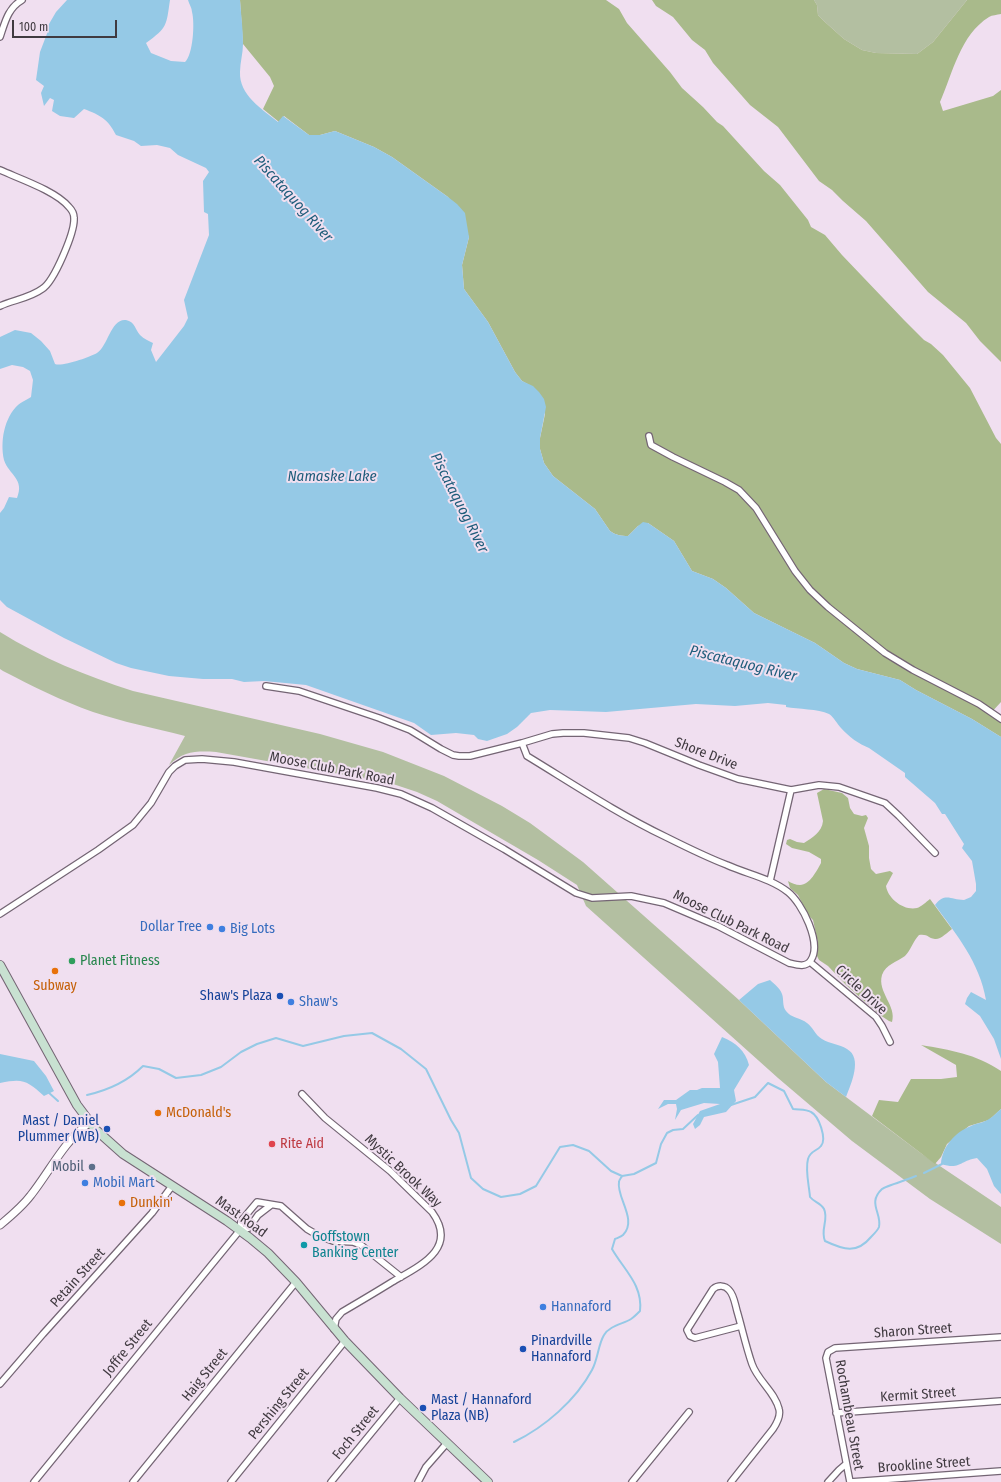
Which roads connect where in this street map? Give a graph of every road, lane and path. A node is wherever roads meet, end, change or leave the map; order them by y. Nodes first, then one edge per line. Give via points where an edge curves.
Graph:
1 (22, 0) edge
2 (0, 37) edge
3 (0, 170) edge
4 (0, 306) edge
5 (649, 436) dead end
6 (266, 686) dead end
7 (1001, 719) edge
8 (522, 743) junction
9 (791, 790) junction
10 (935, 853) dead end
11 (770, 882) junction
12 (0, 914) edge
13 (810, 962) junction
14 (0, 965) edge
15 (890, 1042) dead end
16 (302, 1094) dead end
17 (89, 1123) junction
18 (172, 1186) junction
19 (271, 1205) junction
20 (0, 1225) edge
21 (240, 1230) junction
22 (401, 1277) junction
23 (296, 1282) junction
24 (741, 1326) junction
25 (334, 1329) junction
26 (1001, 1337) edge
27 (345, 1341) junction
28 (828, 1352) joint
29 (0, 1384) edge
30 (400, 1398) junction
31 (1001, 1401) edge
32 (689, 1412) dead end
33 (836, 1414) junction
34 (447, 1443) junction
35 (846, 1464) junction
36 (1001, 1471) edge
37 (34, 1482) edge
38 (133, 1482) edge
39 (231, 1482) edge
40 (332, 1482) edge
41 (418, 1482) edge
42 (488, 1482) edge
43 (632, 1482) edge
44 (731, 1482) edge
45 (828, 1482) edge
46 (850, 1482) edge

1 - 2 street via 9,11
3 - 4 street via 59,198 72,210 74,219 67,246 45,287 36,293
5 - 7 street via 651,445 739,490 756,508 795,571 810,590 860,633 899,662 979,704
6 - 8 street via 299,691 404,727 453,755 470,756
8 - 9 street, Shore Drive via 563,733 629,738 724,775
8 - 11 street via 527,756 636,822 726,865
9 - 10 street via 807,786 832,785 878,800 891,808
9 - 11 street
11 - 13 street via 792,896 809,924 814,946
12 - 13 street, Moose Club Park Road via 132,825 151,803 175,766 185,760 202,759 234,762 401,794 504,849 576,893 592,898 631,896 664,903 718,926 789,963 802,966
13 - 15 street, Circle Drive via 876,1018
14 - 17 main road, Mast Road
16 - 22 street, Mystic Brook Way via 325,1118 390,1171 436,1217 441,1236 437,1249 425,1263
17 - 18 main road, Mast Road via 112,1146
17 - 20 street via 76,1134 25,1202
18 - 21 main road, Mast Road
18 - 29 street, Petain Street via 152,1213
19 - 21 street via 258,1215 249,1228
19 - 21 street via 257,1202 241,1221
19 - 22 street via 281,1206 319,1236 333,1241 361,1244
21 - 23 main road, Mast Road via 268,1253
21 - 37 street, Joffre Street
22 - 25 street, Mystic Brook Way via 342,1312 336,1319
23 - 25 main road, Mast Road
23 - 38 street, Haig Street
24 - 24 street via 730,1292 726,1287 719,1286 710,1292 687,1332 693,1338 698,1338
24 - 44 street via 754,1369 774,1398 779,1413 773,1429
25 - 27 main road, Mast Road
26 - 28 street, Sharon Street via 835,1348
27 - 30 main road, Mast Road
27 - 39 street, Pershing Street
28 - 33 street, Rochambeau Street via 826,1358
30 - 34 main road, Mast Road
30 - 40 street, Foch Street
31 - 33 street, Kermit Street
32 - 43 street
33 - 35 street, Rochambeau Street
34 - 41 street via 426,1467
34 - 42 main road, Mast Road
35 - 45 street
35 - 46 street, Rochambeau Street
36 - 46 street, Brookline Street

